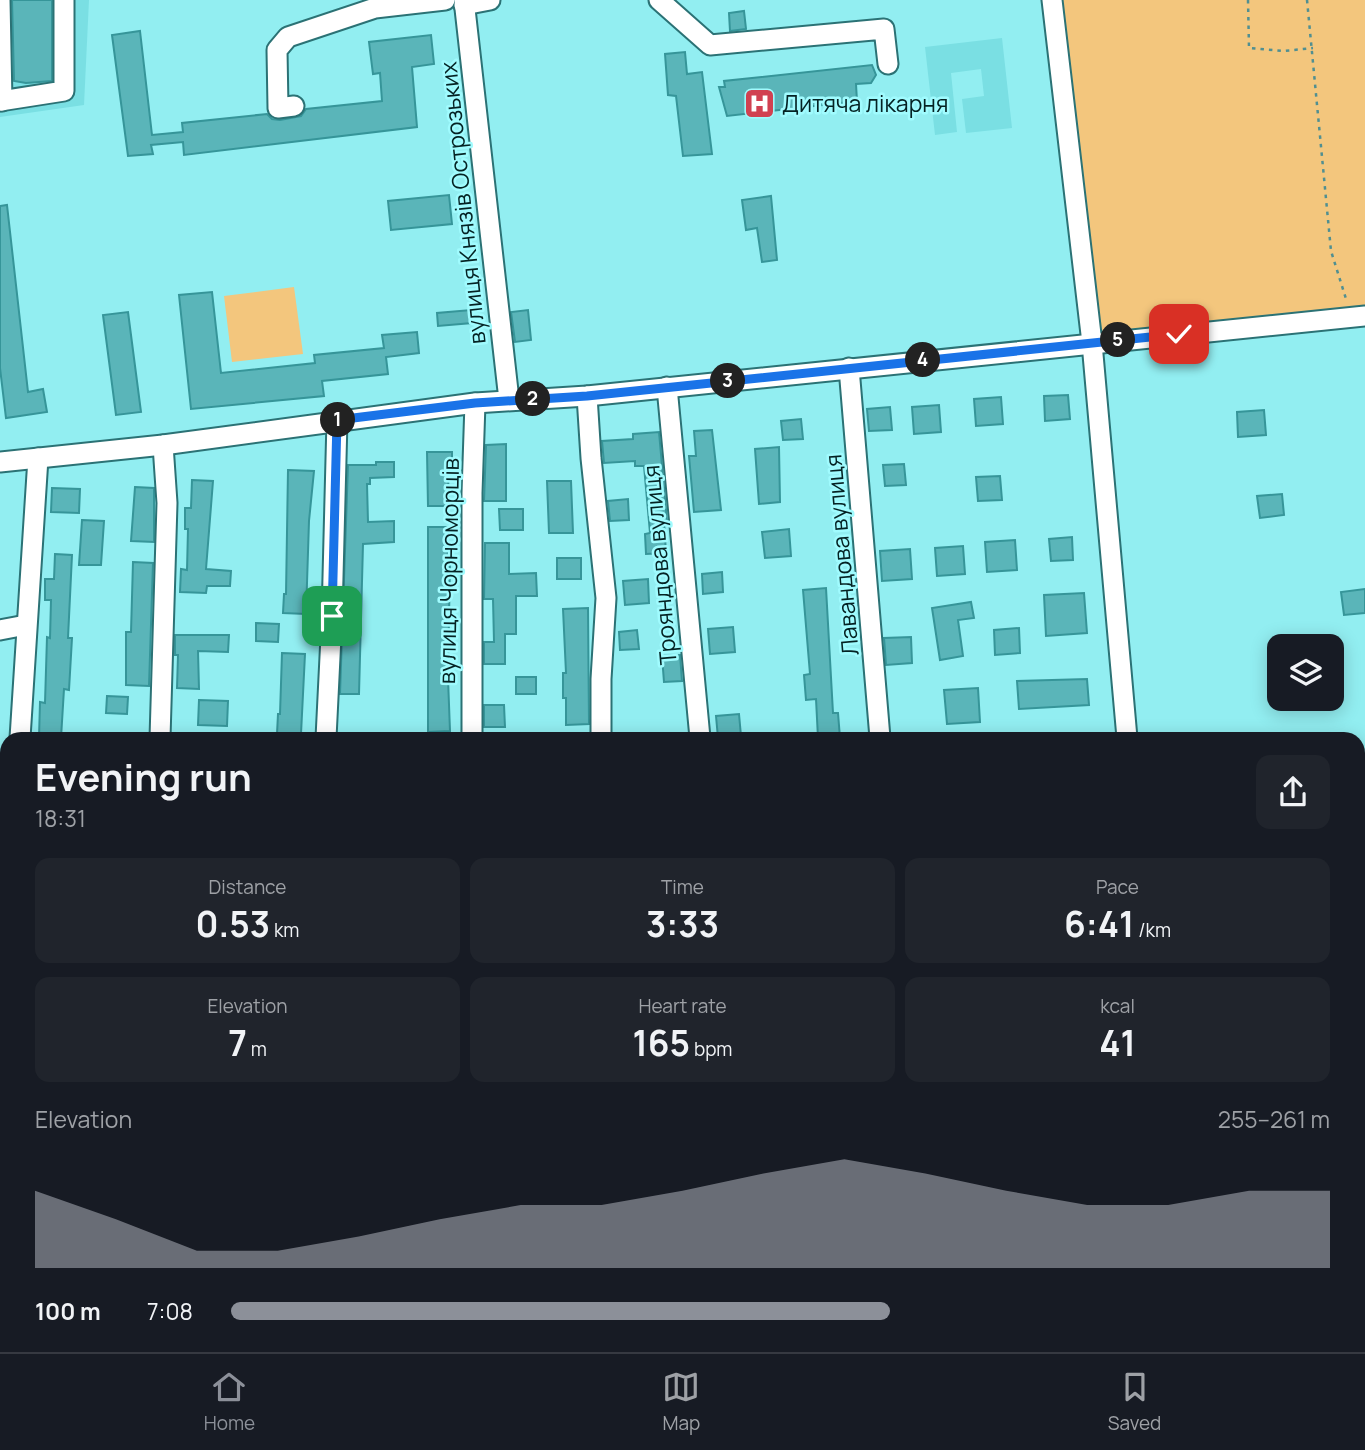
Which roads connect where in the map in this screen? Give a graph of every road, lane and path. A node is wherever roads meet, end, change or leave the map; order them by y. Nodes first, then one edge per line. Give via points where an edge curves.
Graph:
1 (0, 0) edge
2 (64, 0) edge
3 (491, 0) edge
4 (659, 0) edge
5 (1052, 0) edge
6 (1248, 0) edge
7 (1307, 0) edge
8 (458, 2) edge
9 (1313, 48) junction
10 (888, 64) dead end
11 (1, 101) edge
12 (294, 106) dead end
13 (1360, 317) edge
14 (1092, 343) junction
15 (849, 368) junction
16 (667, 387) junction
17 (587, 396) junction
18 (509, 400) junction
19 (475, 403) junction
20 (337, 420) junction
21 (163, 444) junction
22 (38, 458) junction
23 (0, 463) edge
24 (26, 625) junction
25 (0, 630) edge
26 (20, 732) edge
27 (160, 732) edge
28 (326, 732) edge
29 (472, 732) edge
30 (601, 732) edge
31 (699, 732) edge
32 (879, 732) edge
33 (1126, 732) edge

1 - 11 street
2 - 11 street via 64,91
3 - 8 street
4 - 10 street via 710,45 884,29
5 - 14 street
6 - 9 path via 1249,48
7 - 9 path
8 - 12 street via 375,8 288,37 277,50 278,108
8 - 18 street, вулиця Князів Острозьких
9 - 13 path via 1331,251 1344,295
13 - 14 street
14 - 15 street
14 - 33 street
15 - 16 street
15 - 32 street, Лавандова вулиця
16 - 17 street
16 - 31 street, Трояндова вулиця
17 - 18 street
17 - 30 street via 606,598
18 - 19 street
19 - 20 street
19 - 29 street, вулиця Чорноморців
20 - 21 street
20 - 28 street
21 - 22 street
21 - 27 street via 167,503
22 - 23 street
22 - 24 street
24 - 25 street
24 - 26 street

